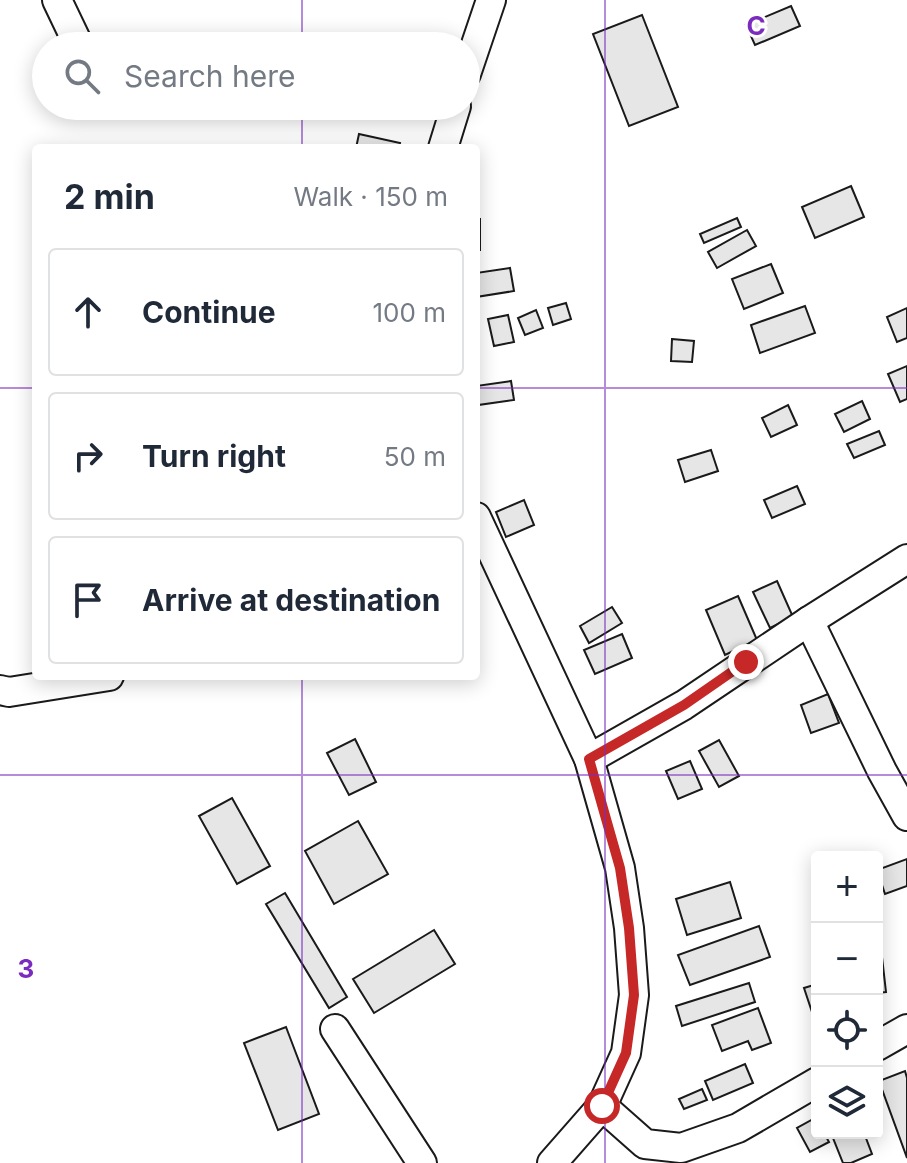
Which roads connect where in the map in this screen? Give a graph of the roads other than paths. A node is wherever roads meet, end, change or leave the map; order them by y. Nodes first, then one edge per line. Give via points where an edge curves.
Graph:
1 (57, 0) edge
2 (491, 0) edge
3 (72, 32) edge
4 (480, 33) edge
5 (452, 120) edge
6 (444, 144) edge
7 (483, 548) edge
8 (907, 559) edge
9 (809, 621) junction
10 (84, 680) edge
11 (0, 690) edge
12 (589, 759) junction
13 (907, 816) edge
14 (335, 1029) dead end
15 (907, 1029) edge
16 (883, 1043) edge
17 (811, 1085) edge
18 (602, 1106) junction
19 (422, 1163) edge
20 (552, 1163) edge

1 - 3 street
2 - 4 street
5 - 6 street
7 - 12 street
8 - 9 street
9 - 12 street via 684,705
9 - 13 street
10 - 11 street
12 - 18 street via 620,868 634,995 626,1053
14 - 19 street
15 - 16 street
17 - 18 street via 738,1128 681,1148 645,1144
18 - 20 street

